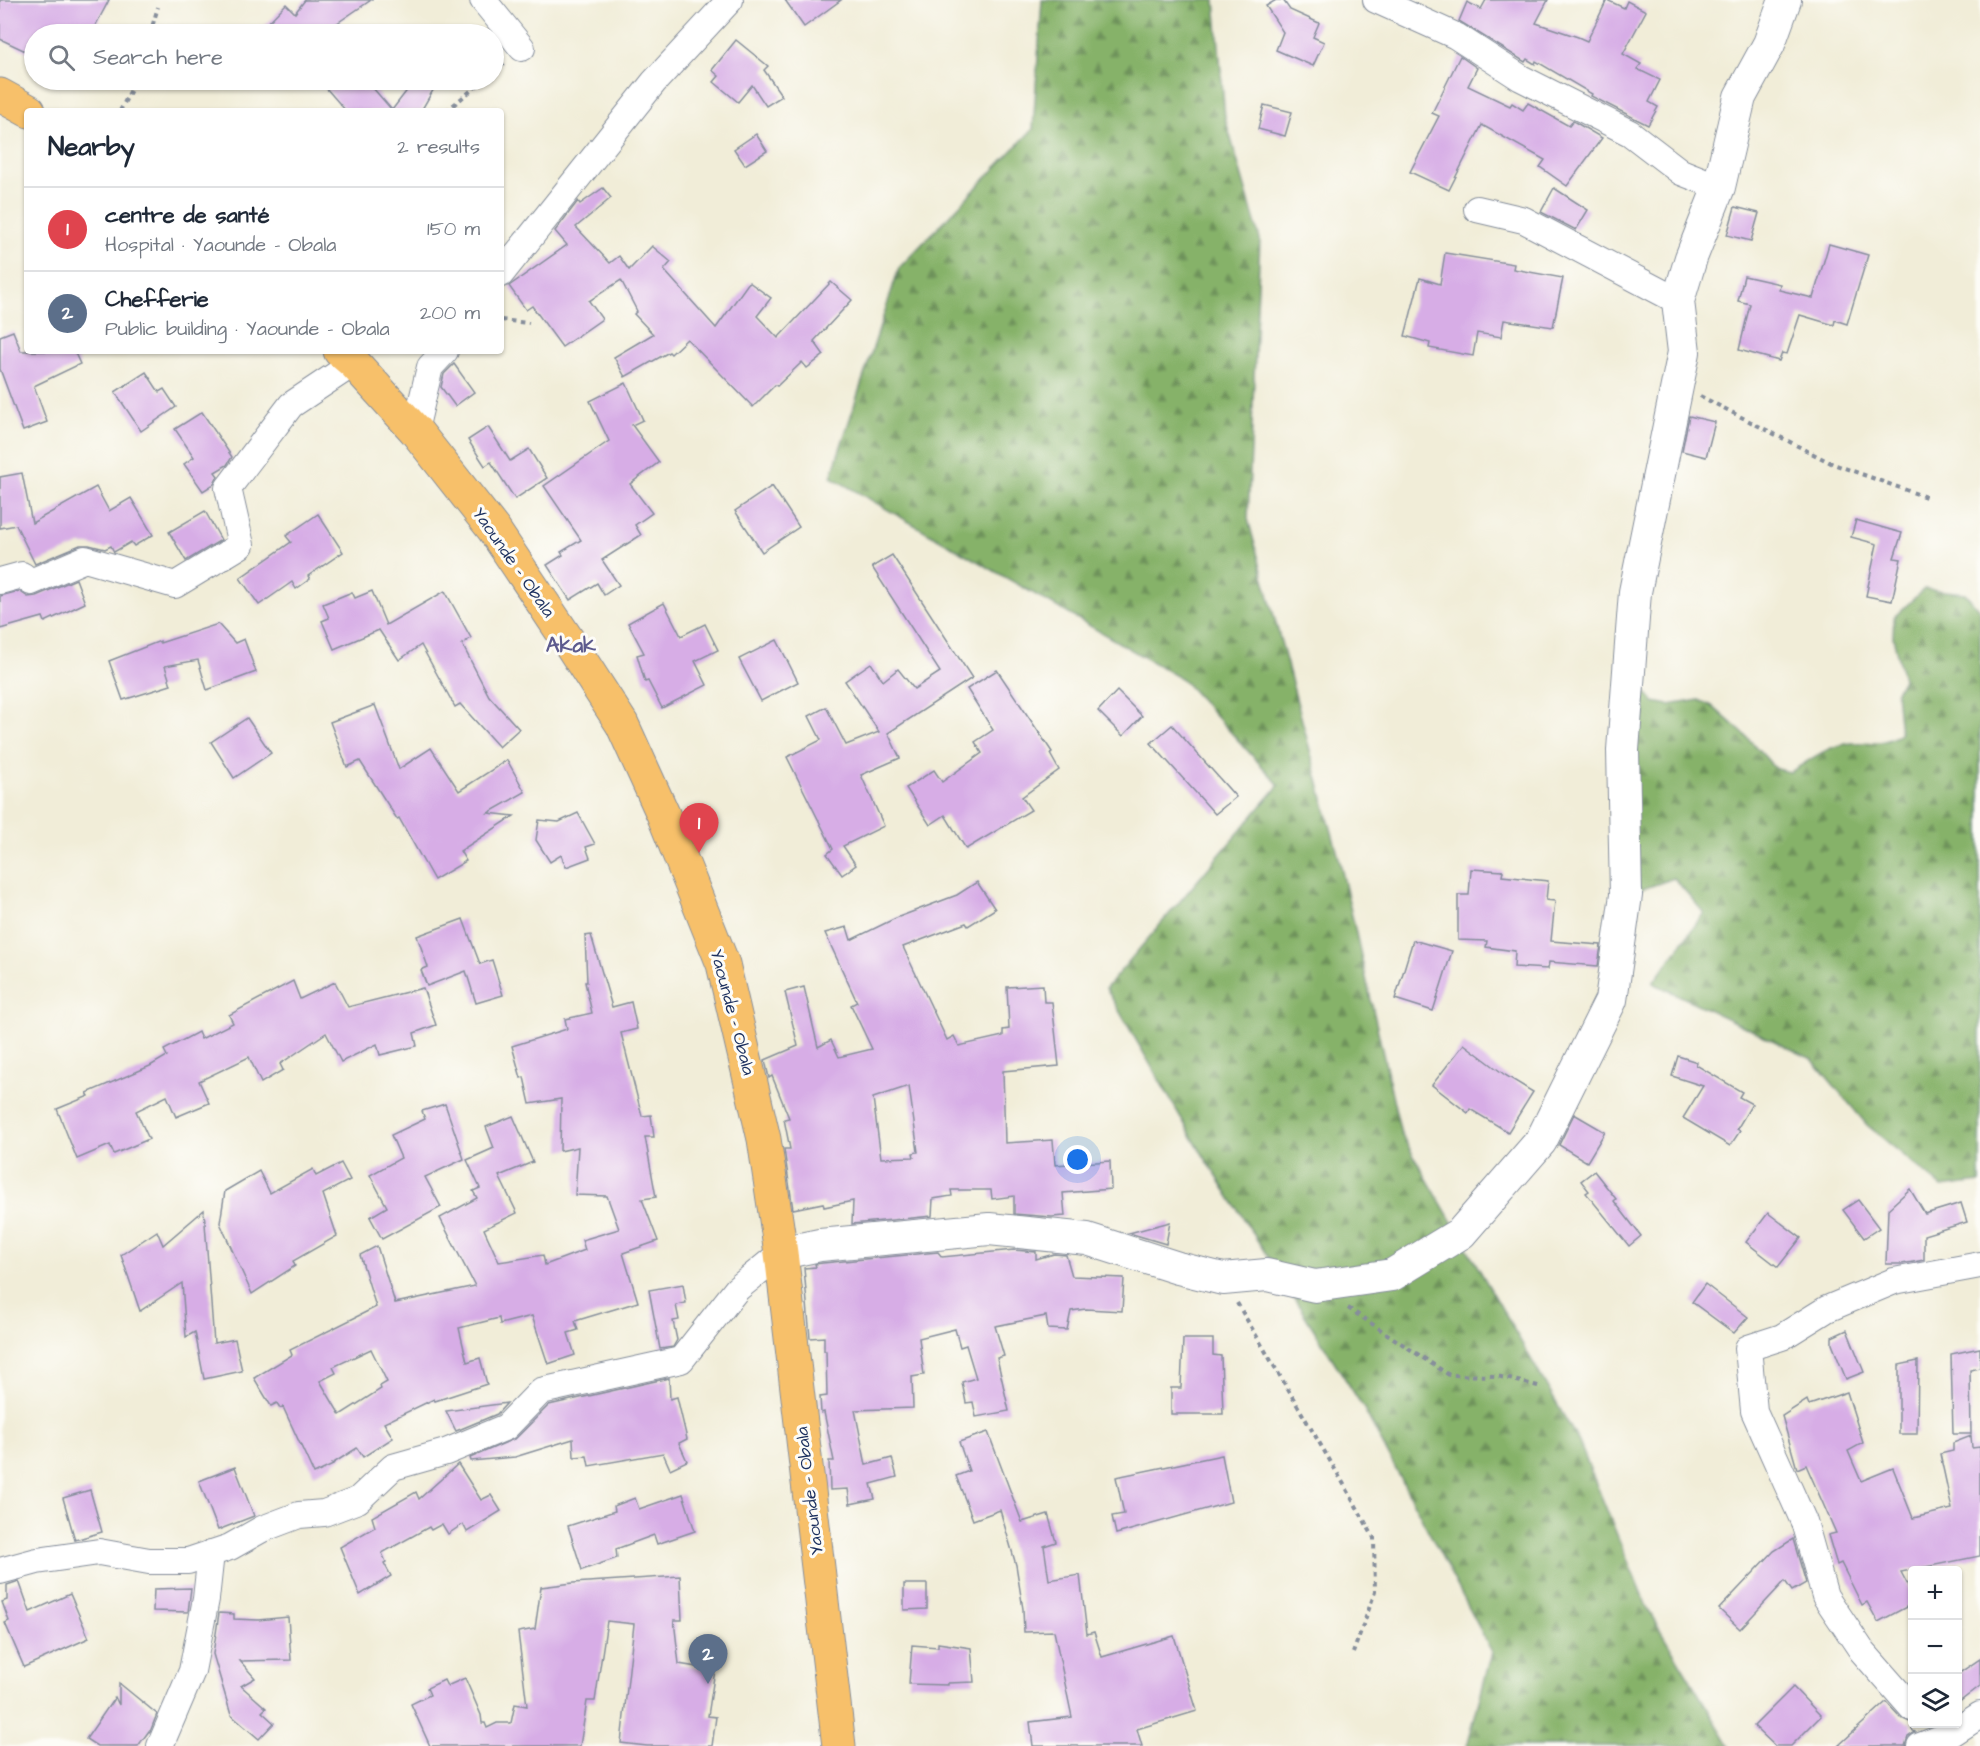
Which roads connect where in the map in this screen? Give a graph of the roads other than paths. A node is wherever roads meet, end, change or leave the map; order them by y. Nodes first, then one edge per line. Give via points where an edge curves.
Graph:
1 (483, 0) edge
2 (730, 0) edge
3 (1376, 0) edge
4 (1785, 0) edge
5 (502, 24) edge
6 (504, 26) edge
7 (522, 48) dead end
8 (0, 95) edge
9 (24, 108) edge
10 (1719, 187) junction
11 (1477, 209) dead end
12 (504, 270) edge
13 (1678, 302) junction
14 (442, 354) edge
15 (347, 357) edge
16 (415, 430) junction
17 (0, 581) edge
18 (782, 1252) junction
19 (1980, 1265) edge
20 (211, 1553) junction
21 (0, 1571) edge
22 (1908, 1703) edge
23 (1980, 1715) edge
24 (1928, 1736) edge
25 (160, 1746) edge
26 (839, 1746) edge

1 - 5 street
2 - 12 street via 654,82
3 - 10 street via 1456,36 1521,78 1630,134 1681,172
4 - 10 street via 1769,44 1740,97
6 - 7 street
8 - 9 highway
10 - 13 street
11 - 13 street via 1524,220
13 - 18 street via 1684,352 1635,592 1623,750 1626,895 1611,1000 1541,1141 1461,1233 1392,1275 1315,1286 1267,1275 1222,1279 1087,1239 989,1229
14 - 16 street via 430,367
15 - 16 highway, Yaounde - Obala
15 - 17 street via 291,405 228,488 241,546 175,585 85,559 31,582 22,575
16 - 18 highway, Yaounde - Obala via 494,530 578,655 622,724 663,814 723,964 764,1139
18 - 20 street via 737,1289 681,1360 541,1391 506,1427 446,1452 393,1467 358,1500 324,1513 299,1515
18 - 26 highway, Yaounde - Obala
19 - 22 street via 1894,1281 1827,1308 1782,1337 1748,1348 1754,1411 1804,1522 1825,1596 1862,1651
20 - 21 street via 188,1561 150,1561 99,1552
20 - 25 street via 192,1671
23 - 24 street via 1951,1734

